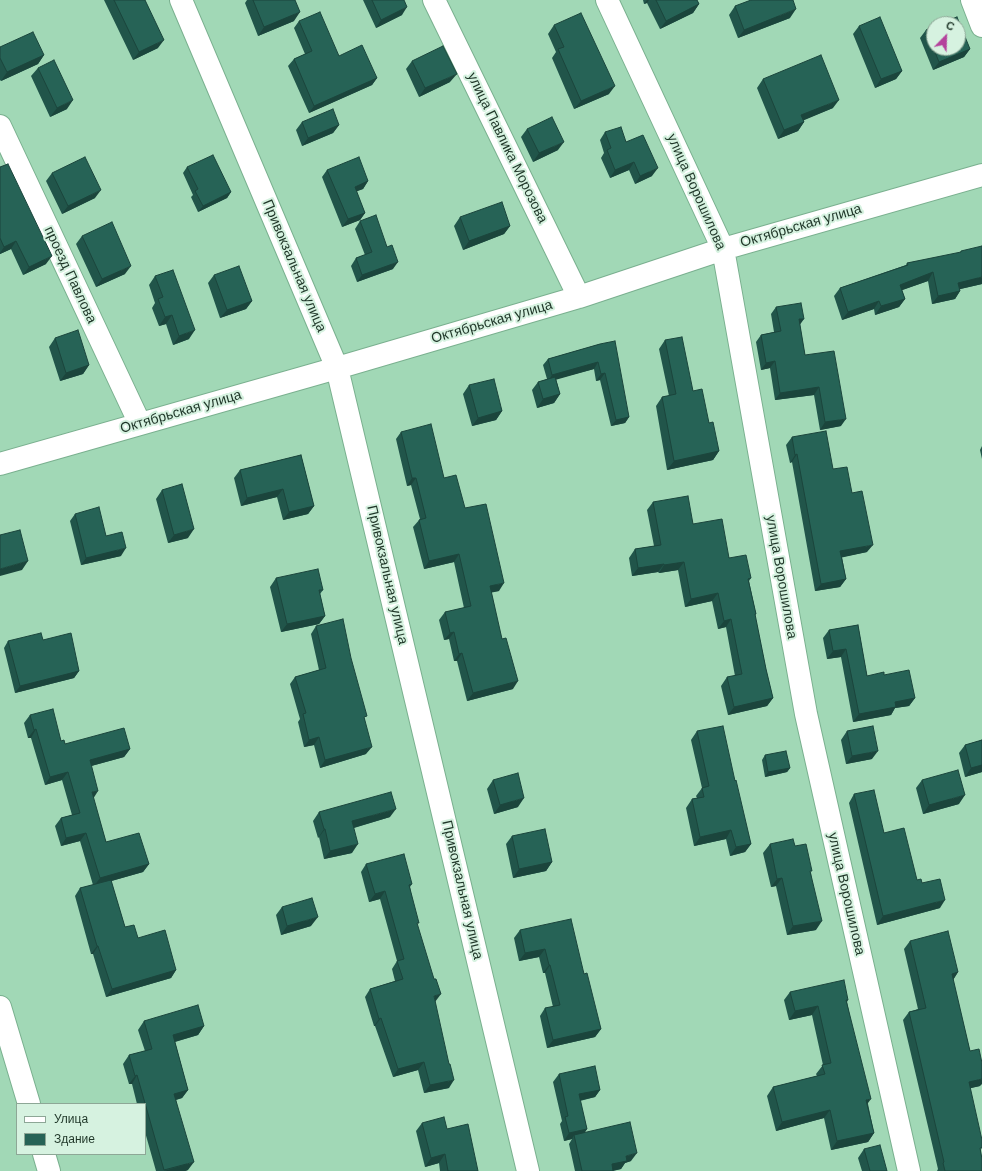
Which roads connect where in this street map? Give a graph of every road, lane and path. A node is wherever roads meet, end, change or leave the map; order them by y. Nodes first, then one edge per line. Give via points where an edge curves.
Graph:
1 (181, 0) edge
2 (434, 0) edge
3 (607, 0) edge
4 (972, 0) edge
5 (982, 26) edge
6 (0, 126) edge
7 (982, 175) edge
8 (723, 249) junction
9 (579, 297) junction
10 (337, 368) junction
11 (140, 424) junction
12 (0, 464) edge
13 (0, 1007) edge
14 (29, 1103) edge
15 (44, 1155) edge
16 (49, 1171) edge
17 (528, 1171) edge
18 (909, 1171) edge

1 - 10 street, Привокзальная улица
2 - 9 street, улица Павлика Морозова
3 - 8 street, улица Ворошилова
4 - 5 street
6 - 11 street, проезд Павлова
7 - 8 street, Октябрьская улица
8 - 9 street, Октябрьская улица
8 - 18 street, улица Ворошилова via 806,714
9 - 10 street, Октябрьская улица
10 - 11 street, Октябрьская улица
10 - 17 street, Привокзальная улица
11 - 12 street, Октябрьская улица
13 - 14 street
15 - 16 street

